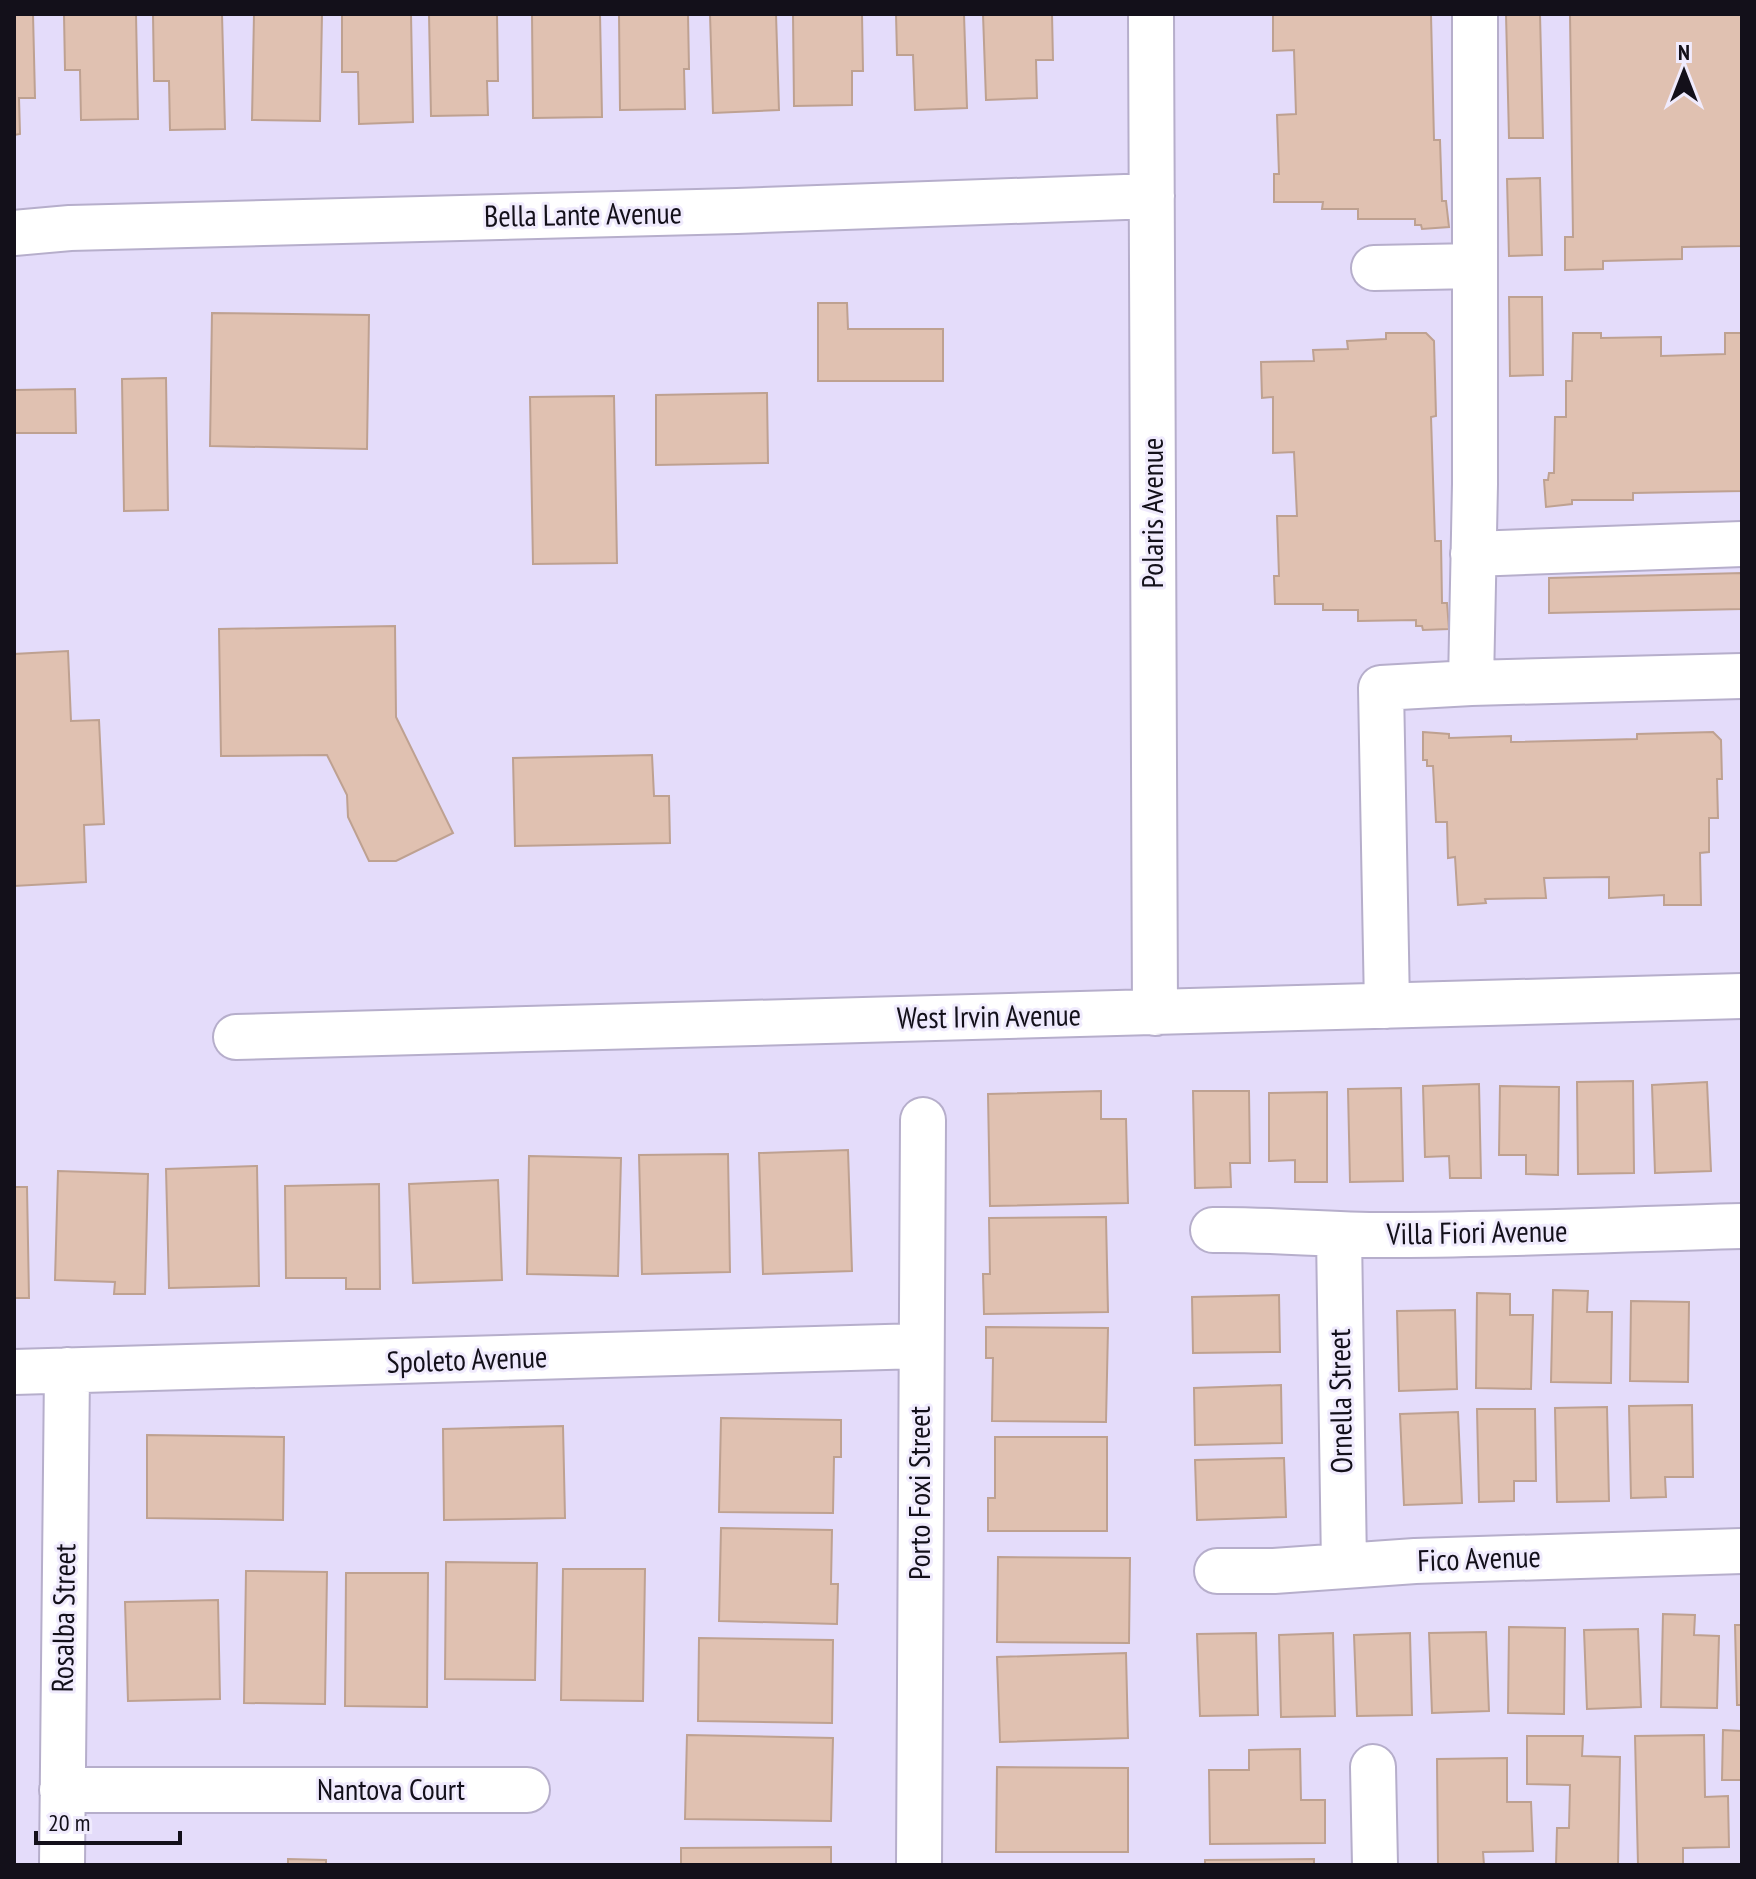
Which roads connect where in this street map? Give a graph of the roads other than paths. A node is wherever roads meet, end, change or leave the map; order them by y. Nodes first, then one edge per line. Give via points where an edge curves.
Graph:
1 (1151, 14) edge
2 (1475, 14) edge
3 (1152, 196) junction
4 (14, 233) edge
5 (1475, 266) junction
6 (1374, 268) dead end
7 (1742, 544) edge
8 (1473, 554) junction
9 (1742, 676) edge
10 (1471, 683) junction
11 (1742, 996) edge
12 (1387, 1006) junction
13 (1155, 1013) junction
14 (236, 1037) dead end
15 (923, 1120) dead end
16 (1742, 1226) edge
17 (1213, 1230) dead end
18 (1339, 1235) junction
19 (921, 1346) junction
20 (67, 1370) junction
21 (14, 1372) edge
22 (1742, 1551) edge
23 (1344, 1566) junction
24 (1217, 1571) dead end
25 (1373, 1767) dead end
26 (62, 1790) junction
27 (527, 1790) dead end
28 (62, 1865) edge
29 (919, 1865) edge
30 (1375, 1865) edge

1 - 3 street, Polaris Avenue
2 - 5 street
3 - 4 street, Bella Lante Avenue
3 - 13 street, Polaris Avenue
5 - 6 street
5 - 8 street
7 - 8 street
8 - 10 street
9 - 10 street
10 - 12 street via 1381,688
11 - 12 street, West Irvin Avenue
12 - 13 street, West Irvin Avenue
13 - 14 street, West Irvin Avenue
15 - 19 street, Porto Foxi Street
16 - 18 street, Villa Fiori Avenue
17 - 18 street, Villa Fiori Avenue
18 - 23 street, Ornella Street
19 - 20 street, Spoleto Avenue
19 - 29 street, Porto Foxi Street
20 - 21 street, Spoleto Avenue
20 - 26 street, Rosalba Street
22 - 23 street, Fico Avenue
23 - 24 street, Fico Avenue
25 - 30 street
26 - 27 street, Nantova Court
26 - 28 street, Rosalba Street

